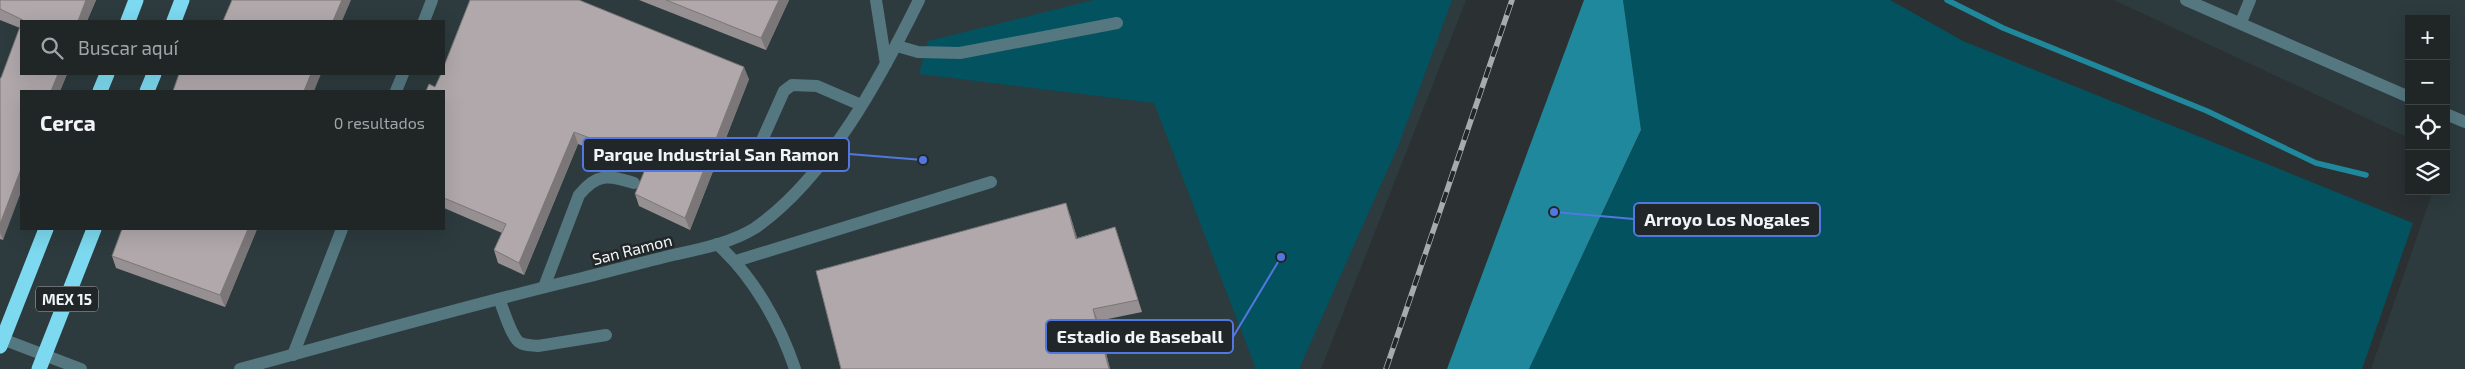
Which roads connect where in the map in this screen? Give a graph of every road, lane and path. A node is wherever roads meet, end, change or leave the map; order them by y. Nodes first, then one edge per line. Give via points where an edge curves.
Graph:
1 (136, 0) edge
2 (182, 0) edge
3 (432, 0) edge
4 (876, 0) edge
5 (919, 0) edge
6 (2186, 0) edge
7 (2250, 0) edge
8 (128, 20) edge
9 (174, 20) edge
10 (424, 20) edge
11 (2241, 22) junction
12 (1117, 23) dead end
13 (897, 46) junction
14 (886, 64) junction
15 (107, 75) edge
16 (154, 75) edge
17 (403, 75) edge
18 (100, 90) edge
19 (147, 90) edge
20 (396, 90) edge
21 (2405, 95) edge
22 (861, 105) junction
23 (2450, 116) edge
24 (2465, 122) edge
25 (759, 147) dead end
26 (991, 182) dead end
27 (634, 183) dead end
28 (46, 230) edge
29 (94, 230) edge
30 (342, 230) edge
31 (717, 244) junction
32 (736, 261) junction
33 (544, 287) junction
34 (500, 298) junction
35 (606, 335) dead end
36 (1, 341) edge
37 (45, 355) junction
38 (292, 355) junction
39 (39, 369) edge
40 (81, 369) edge
41 (240, 369) edge
42 (795, 369) edge

1 - 8 highway
2 - 9 highway
3 - 10 street
4 - 14 street
5 - 13 street, San Ramon
6 - 11 street
7 - 11 street
11 - 21 street
12 - 13 street via 960,53 918,52
13 - 14 street, San Ramon
14 - 22 street, San Ramon
15 - 18 highway
16 - 19 highway
17 - 20 street
22 - 25 street via 817,86 792,85 784,91
22 - 31 street, San Ramon via 819,164 777,211 752,229
23 - 24 street
26 - 32 street
27 - 33 street via 606,176 589,182 579,195
28 - 36 highway, MEX 15
29 - 37 highway, MEX 15
30 - 38 street
31 - 32 street
31 - 33 street, San Ramon
32 - 42 street via 755,288
33 - 34 street, San Ramon
34 - 35 street via 514,336 527,345
34 - 38 street, San Ramon
36 - 37 street
37 - 39 highway, MEX 15
37 - 40 street
38 - 41 street, San Ramon

